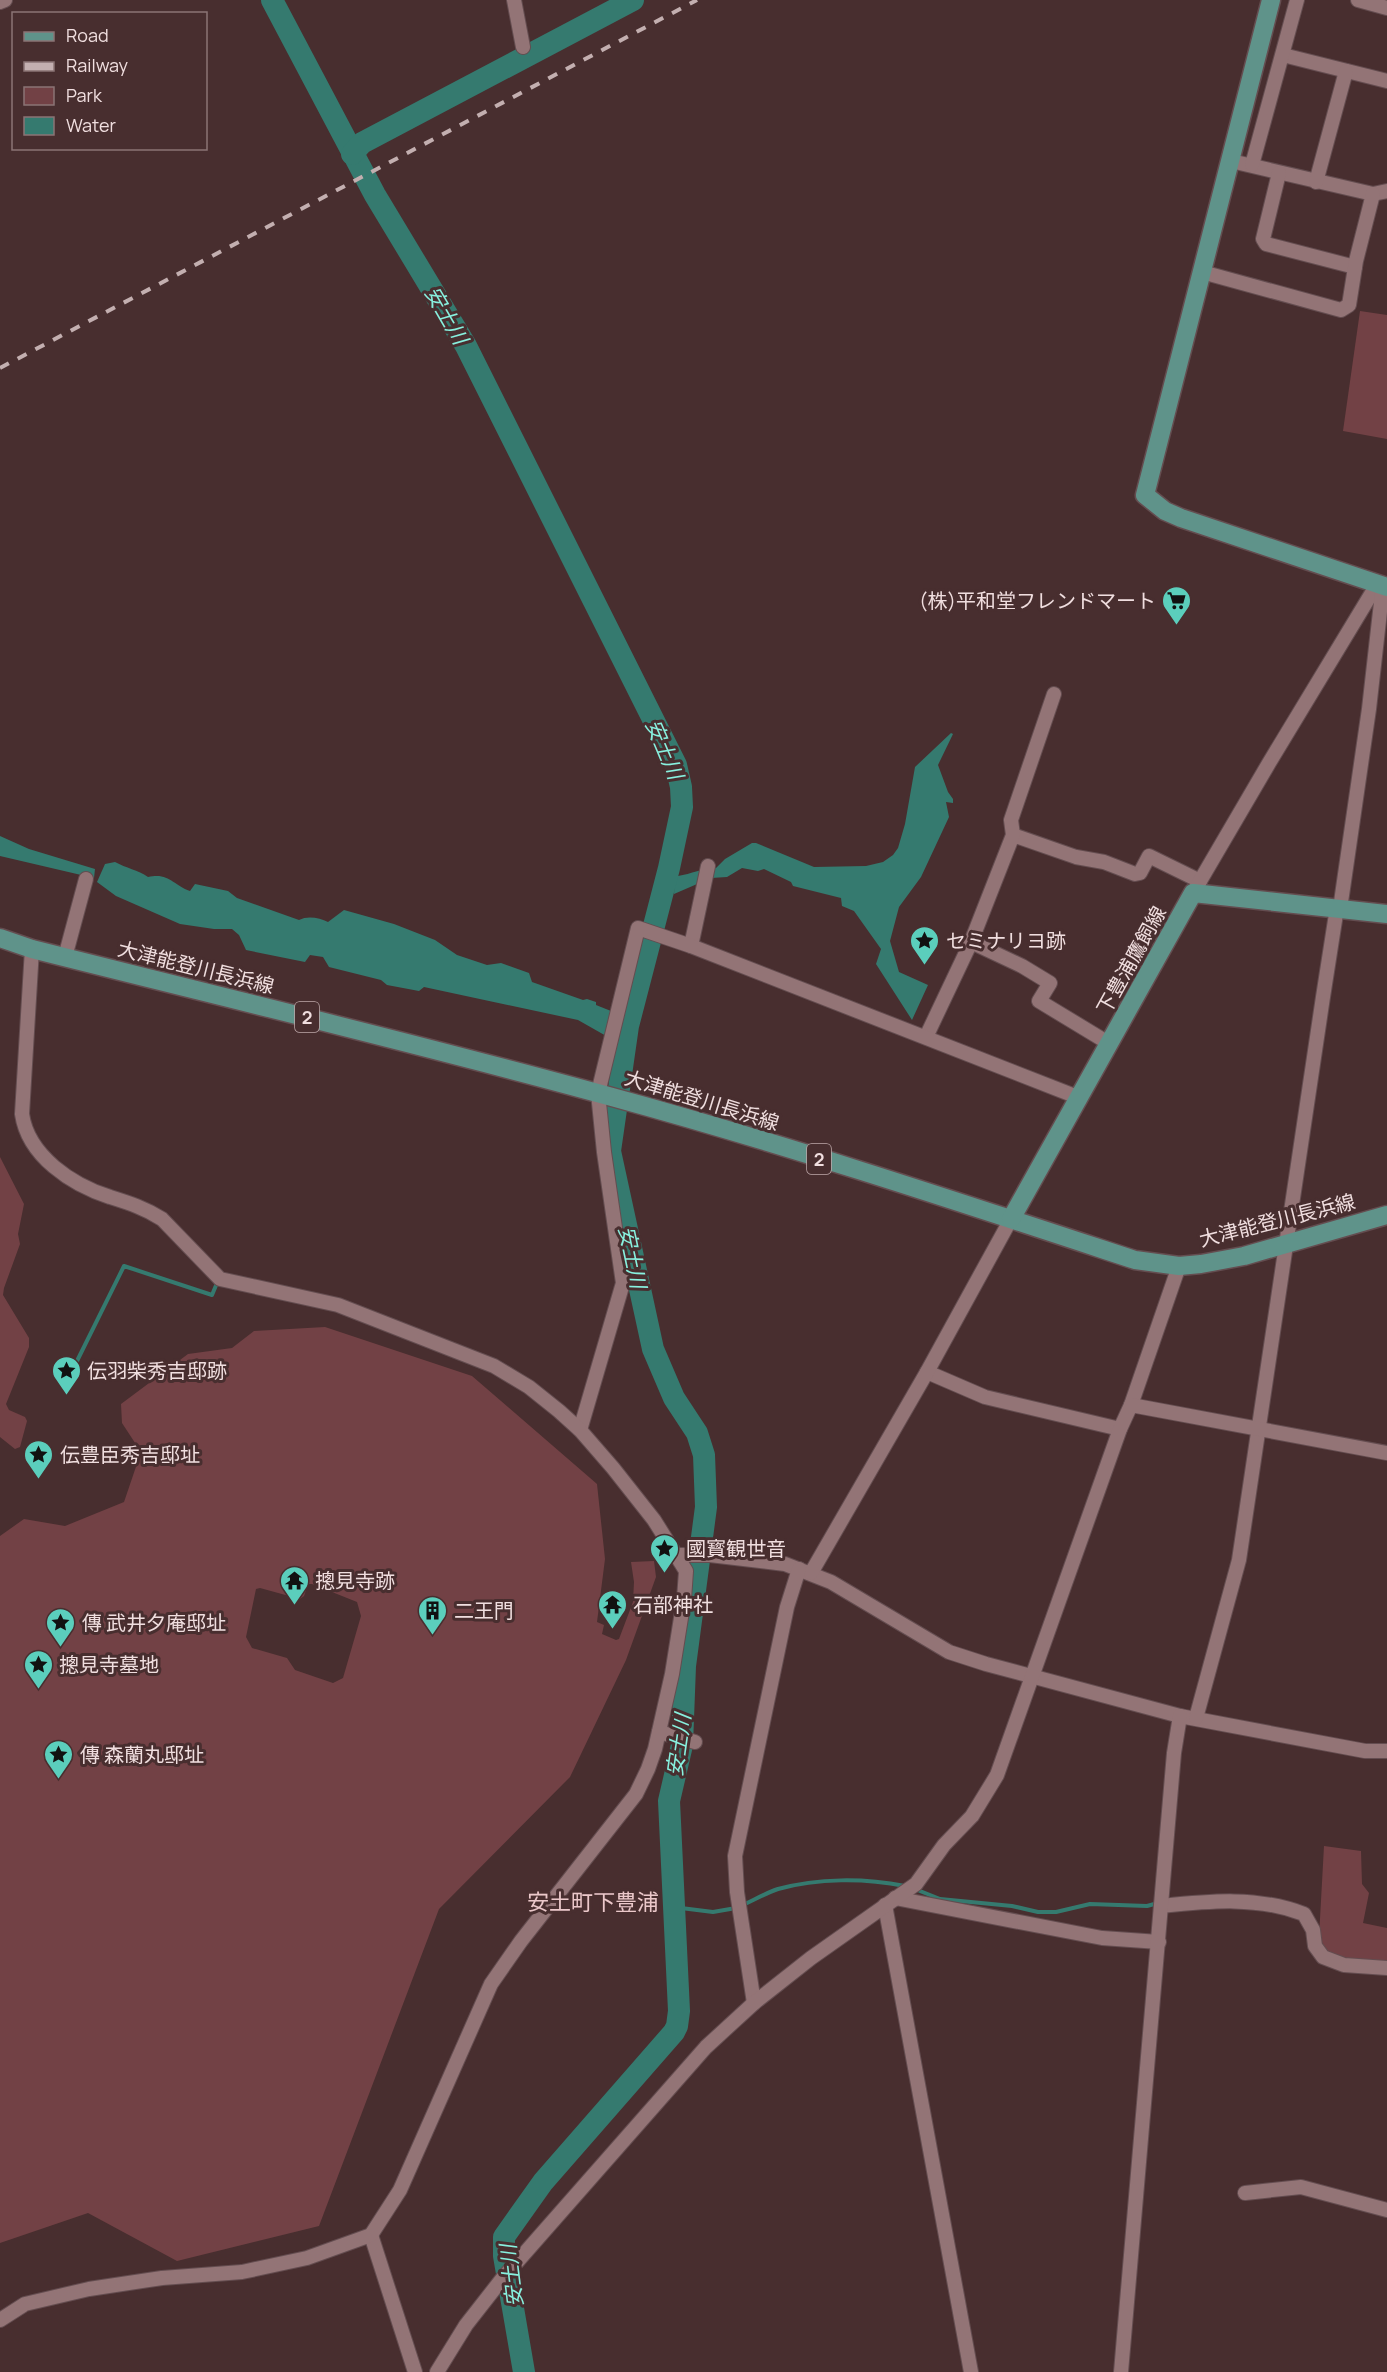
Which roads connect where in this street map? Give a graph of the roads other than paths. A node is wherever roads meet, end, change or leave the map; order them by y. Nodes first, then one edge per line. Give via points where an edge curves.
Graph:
1 (5, 0) edge
2 (514, 0) edge
3 (1271, 0) edge
4 (1297, 0) edge
5 (1358, 0) edge
6 (0, 2) edge
7 (1387, 8) edge
8 (524, 47) dead end
9 (1283, 55) junction
10 (1346, 71) junction
11 (1387, 81) edge
12 (1231, 161) junction
13 (1252, 165) junction
14 (1279, 173) junction
15 (1316, 182) junction
16 (1380, 192) edge
17 (1355, 267) junction
18 (1202, 272) junction
19 (1385, 586) edge
20 (1054, 694) dead end
21 (1013, 835) junction
22 (708, 866) dead end
23 (86, 879) dead end
24 (1197, 887) junction
25 (1340, 909) junction
26 (1387, 914) edge
27 (0, 938) edge
28 (970, 942) junction
29 (691, 946) junction
30 (32, 949) junction
31 (65, 957) junction
32 (926, 1037) junction
33 (1110, 1044) junction
34 (612, 1097) junction
35 (1080, 1098) junction
36 (1387, 1215) edge
37 (1011, 1219) junction
38 (1286, 1244) junction
39 (1179, 1266) junction
40 (927, 1372) junction
41 (1131, 1404) junction
42 (1120, 1429) junction
43 (1259, 1429) junction
44 (580, 1430) junction
45 (1387, 1453) edge
46 (680, 1554) junction
47 (805, 1571) junction
48 (1031, 1677) junction
49 (1180, 1716) junction
50 (1196, 1718) junction
51 (659, 1732) junction
52 (695, 1742) dead end
53 (1387, 1751) edge
54 (894, 1899) junction
55 (1161, 1906) junction
56 (1159, 1942) junction
57 (1387, 1968) edge
58 (754, 2003) junction
59 (1245, 2193) dead end
60 (1387, 2210) edge
61 (371, 2235) junction
62 (0, 2320) edge
63 (415, 2372) edge
64 (437, 2372) edge
65 (971, 2372) edge
66 (1121, 2372) edge

1 - 6 street
2 - 8 street
3 - 12 main road
4 - 9 street
5 - 7 street
9 - 10 street
9 - 13 street
10 - 11 street
10 - 15 street
12 - 13 street
12 - 18 main road
13 - 14 street
14 - 15 street
14 - 17 street via 1263,239 1266,244
15 - 16 street
16 - 17 street
17 - 18 street via 1349,305 1341,310
18 - 19 main road via 1145,495 1181,518
19 - 24 street via 1374,591
19 - 25 street
20 - 21 street via 1011,820
21 - 24 street via 1135,874 1140,873 1149,856
21 - 28 street
22 - 29 street
23 - 31 street
24 - 25 main road
24 - 33 main road, 下豊浦鷹飼線
25 - 26 main road
25 - 38 street via 1336,914
27 - 30 main road, 大津能登川長浜線 / 2
28 - 32 street
28 - 33 street via 1050,983 1039,1001
29 - 32 street
29 - 34 street via 638,928 609,1047
30 - 31 main road, 大津能登川長浜線 / 2
30 - 44 street via 22,1114 31,1143 58,1170 110,1197 151,1211 220,1279 352,1309 494,1366 529,1387
31 - 34 main road, 大津能登川長浜線 / 2
32 - 35 street
33 - 35 main road, 下豊浦鷹飼線
34 - 37 main road, 大津能登川長浜線 / 2
34 - 44 street via 604,1152 623,1283
35 - 37 main road, 下豊浦鷹飼線
36 - 38 main road, 大津能登川長浜線 / 2
37 - 39 main road, 大津能登川長浜線 / 2 via 1134,1260
37 - 40 street
38 - 39 main road, 大津能登川長浜線 / 2 via 1244,1256
38 - 43 street
39 - 41 street
40 - 42 street via 985,1397
40 - 47 street
41 - 42 street
41 - 43 street
42 - 48 street
43 - 45 street
43 - 50 street via 1239,1560
44 - 46 street
46 - 47 street via 785,1564
46 - 51 street via 686,1570 684,1599
47 - 48 street via 831,1582 949,1652
47 - 58 street via 787,1607 735,1856 740,1921
48 - 49 street
48 - 54 street via 996,1775 972,1816 944,1845 916,1884
49 - 50 street
49 - 55 street
50 - 53 street via 1365,1751
51 - 52 street
51 - 61 street via 636,1794 491,1984 400,2190
54 - 56 street via 1102,1938
54 - 58 street
54 - 65 street
55 - 56 street
55 - 57 street via 1245,1900 1287,1907 1304,1914 1323,1957 1344,1965
56 - 66 street
58 - 64 street via 706,2047 502,2279 466,2325
59 - 60 street via 1300,2187
61 - 62 street via 307,2258 242,2271 89,2289 25,2304
61 - 63 street

